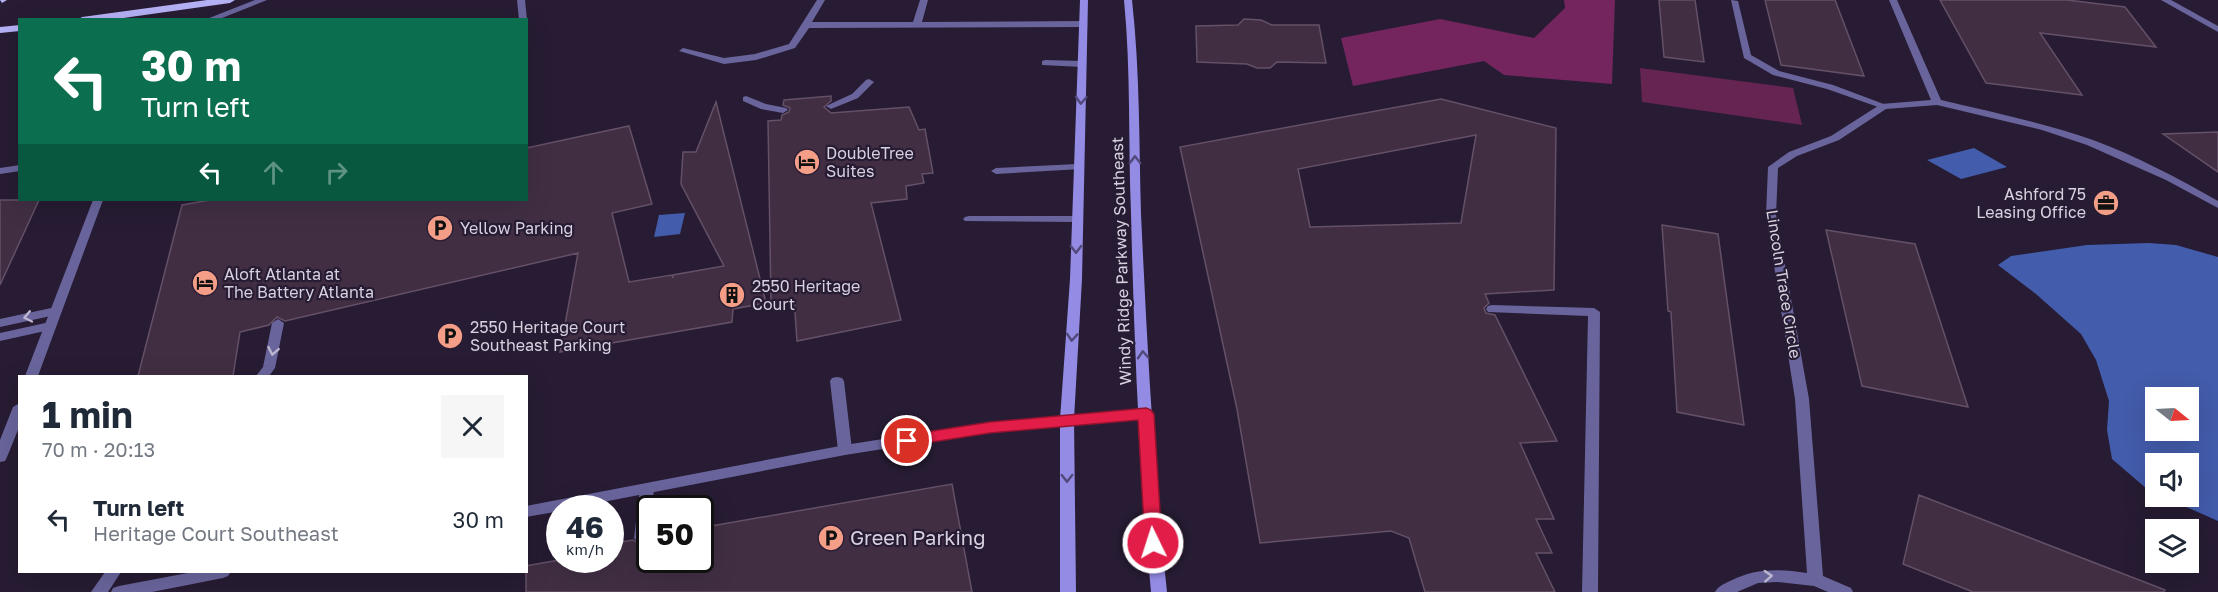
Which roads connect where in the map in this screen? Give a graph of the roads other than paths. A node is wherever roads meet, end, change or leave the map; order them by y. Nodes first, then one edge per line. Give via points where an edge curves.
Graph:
1 (230, 0) edge
2 (263, 0) edge
3 (521, 0) edge
4 (821, 0) edge
5 (924, 0) edge
6 (1084, 0) edge
7 (1128, 0) edge
8 (1893, 0) edge
9 (2165, 0) edge
10 (1734, 1) edge
11 (101, 17) junction
12 (95, 18) edge
13 (105, 18) edge
14 (214, 18) edge
15 (523, 18) edge
16 (916, 23) junction
17 (1084, 24) junction
18 (806, 25) junction
19 (18, 28) edge
20 (2218, 29) edge
21 (0, 30) edge
22 (683, 51) dead end
23 (1045, 63) dead end
24 (1082, 64) junction
25 (868, 82) dead end
26 (746, 99) dead end
27 (1937, 102) junction
28 (831, 106) dead end
29 (1884, 106) junction
30 (783, 110) dead end
31 (1077, 167) junction
32 (18, 168) edge
33 (0, 171) edge
34 (996, 171) dead end
35 (100, 201) edge
36 (2218, 205) edge
37 (969, 219) dead end
38 (1076, 219) junction
39 (1492, 309) dead end
40 (56, 311) junction
41 (0, 323) edge
42 (278, 323) dead end
43 (50, 326) junction
44 (0, 337) edge
45 (31, 375) edge
46 (263, 375) edge
47 (837, 381) dead end
48 (18, 411) edge
49 (1146, 414) junction
50 (1067, 419) junction
51 (845, 450) junction
52 (0, 458) edge
53 (647, 489) junction
54 (646, 495) edge
55 (528, 512) edge
56 (112, 573) edge
57 (219, 573) edge
58 (1815, 580) junction
59 (99, 592) edge
60 (119, 592) edge
61 (1068, 592) edge
62 (1159, 592) edge
63 (1590, 592) edge
64 (1723, 592) edge
65 (1845, 592) edge

1 - 11 main road
2 - 14 street
3 - 15 street
4 - 18 street
5 - 16 street
6 - 17 main road
49 -> 7 main road, Windy Ridge Parkway Southeast
8 - 27 street
9 - 20 street
10 - 29 street via 1747,56 1776,73
11 - 12 main road
11 - 13 street
16 - 17 street
16 - 18 street
17 - 24 main road
18 - 22 street via 792,46 756,57 724,62
19 - 21 main road
23 - 24 street
24 -> 31 main road
25 - 28 street via 855,96
26 - 30 street
27 - 29 street, Lincoln Trace Circle
27 - 36 street, Lincoln Trace Circle via 2091,143 2170,178
29 - 58 street, Lincoln Trace Circle via 1835,138 1793,154 1773,167 1771,215 1803,399
31 - 34 street
31 - 38 main road
32 - 33 street
35 - 40 street
37 - 38 street
38 -> 50 main road
39 - 63 street via 1594,312
40 -> 41 street
40 - 43 street
42 -> 46 street via 269,368
43 - 44 street
43 - 45 street
47 - 51 street
48 - 52 street
49 - 50 street
49 - 62 main road, Windy Ridge Parkway Southeast
50 - 51 street
50 -> 61 main road
51 - 53 street
53 - 54 street
53 - 55 street
56 - 59 street
57 - 60 street
64 -> 58 street via 1743,580 1767,574
58 - 65 street

